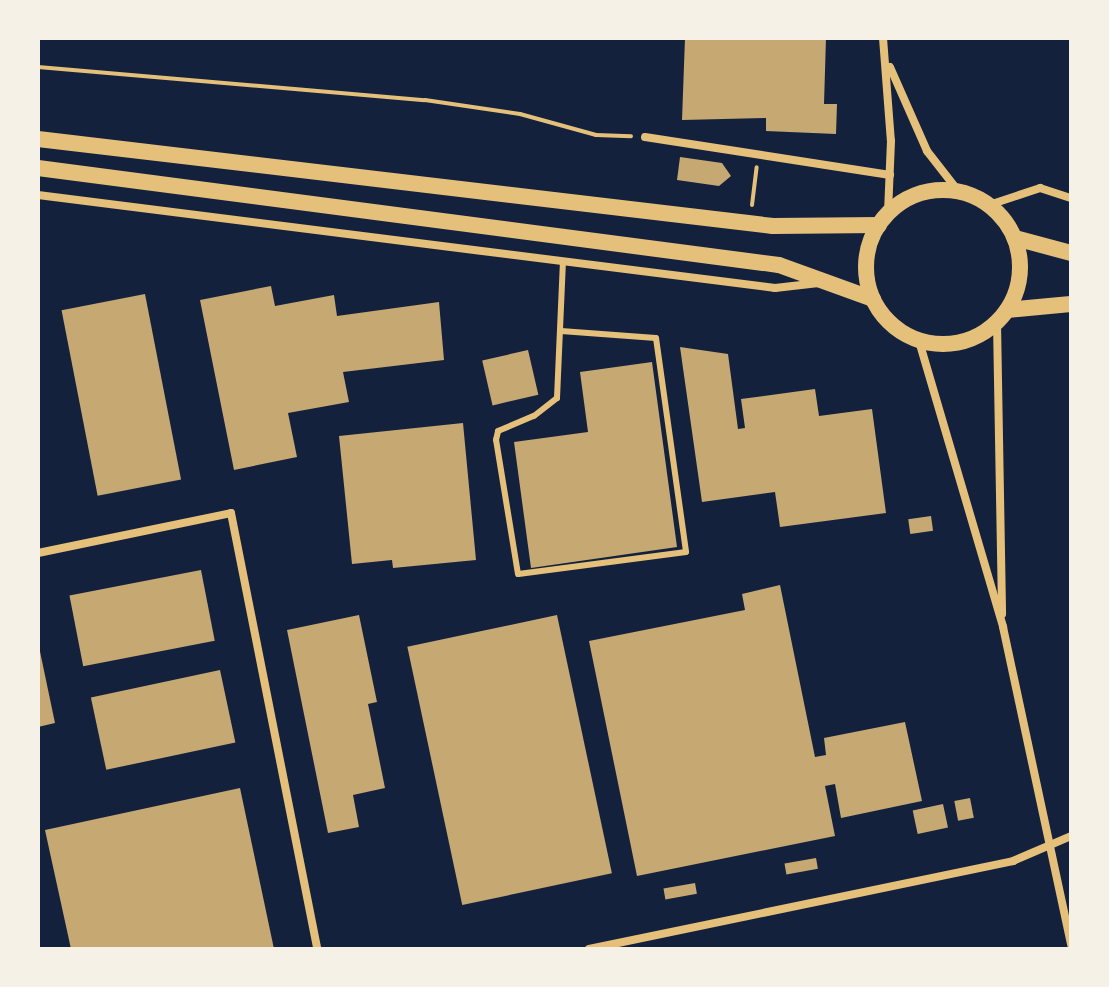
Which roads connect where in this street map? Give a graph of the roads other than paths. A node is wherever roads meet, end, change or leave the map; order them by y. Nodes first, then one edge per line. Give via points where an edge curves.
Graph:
1 (883, 38) edge
2 (887, 59) junction
3 (645, 137) road end
4 (38, 139) edge
5 (38, 168) edge
6 (890, 175) junction
7 (959, 192) junction
8 (38, 195) edge
9 (1071, 198) edge
10 (989, 205) junction
11 (884, 219) junction
12 (1015, 238) junction
13 (1071, 253) edge
14 (563, 261) junction
15 (833, 282) junction
16 (873, 299) junction
17 (1071, 304) edge
18 (1002, 316) junction
19 (561, 331) junction
20 (919, 341) junction
21 (38, 553) edge
22 (1003, 627) junction
23 (1071, 836) edge
24 (1051, 845) junction
25 (1071, 945) edge
26 (317, 949) edge
27 (589, 949) edge

1 - 2 street
2 - 6 street
2 - 7 street via 927,151
3 - 6 street
4 - 11 main road via 750,224 831,229
5 - 15 main road via 779,265
6 - 11 street
7 - 10 main road
7 - 11 main road via 933,191 909,198
8 - 14 street
9 - 10 street via 1040,188
10 - 12 main road
11 - 16 main road via 868,249 866,274
12 - 13 main road
12 - 18 main road via 1018,287
14 - 15 street via 775,288
14 - 19 lane
15 - 16 main road
16 - 20 main road via 892,324
17 - 18 main road
18 - 20 main road via 960,342
18 - 22 street
19 - 19 lane via 557,398 534,416 498,431 496,440 518,574 686,552 656,338
20 - 22 street
21 - 26 street via 231,513
22 - 24 street
23 - 24 street
24 - 25 street
24 - 27 street via 1013,861

